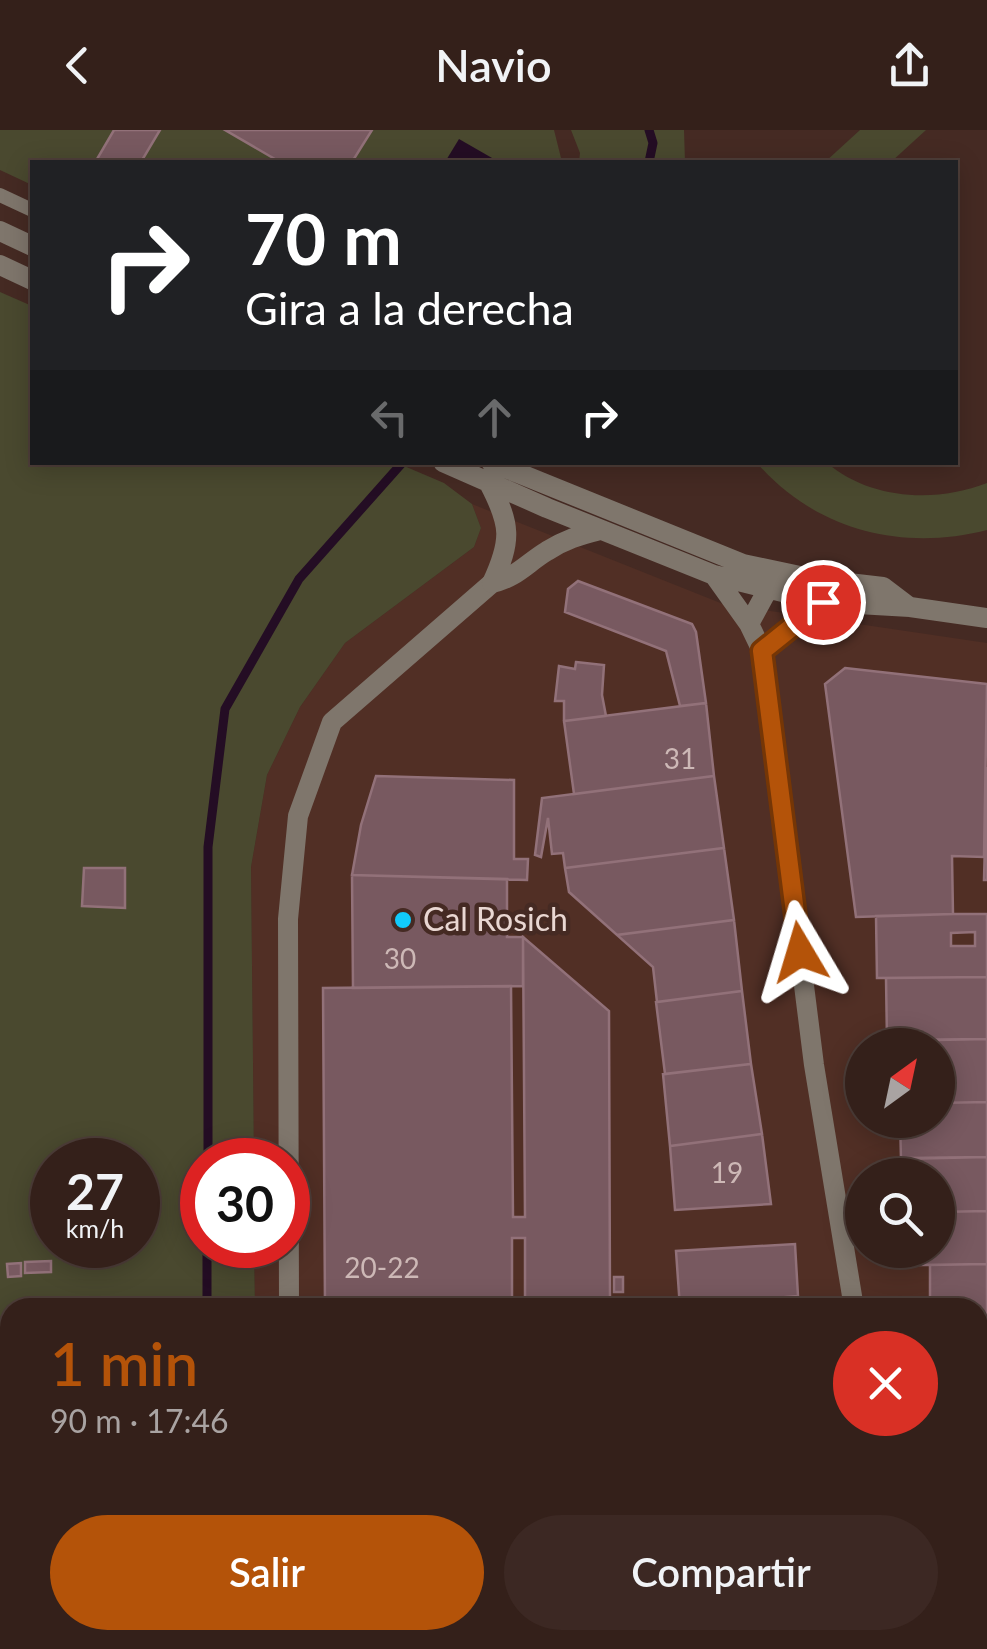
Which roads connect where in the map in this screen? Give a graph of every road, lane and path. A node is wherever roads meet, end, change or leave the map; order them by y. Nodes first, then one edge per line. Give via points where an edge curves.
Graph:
1 (0, 195) edge
2 (30, 209) edge
3 (0, 231) edge
4 (30, 245) edge
5 (0, 265) edge
6 (30, 279) edge
7 (456, 465) edge
8 (490, 473) edge
9 (602, 530) junction
10 (788, 574) junction
11 (714, 575) junction
12 (492, 583) junction
13 (768, 590) junction
14 (823, 602) junction
15 (910, 607) junction
16 (987, 618) edge
17 (749, 624) junction
18 (762, 651) junction
19 (289, 1298) edge
20 (852, 1298) edge

1 - 2 lane
3 - 4 street
5 - 6 street
7 - 8 street
8 - 9 street
8 - 10 street
8 - 12 street via 508,549
9 - 11 street
9 - 12 street via 571,537 512,579
10 - 13 street
10 - 15 street via 883,587
11 - 13 street
11 - 17 street
12 - 19 street via 332,722 298,816 288,919
13 - 14 street
13 - 17 street
14 - 15 street
14 - 18 street
15 - 16 street
17 - 18 street
18 - 20 street via 814,1065

